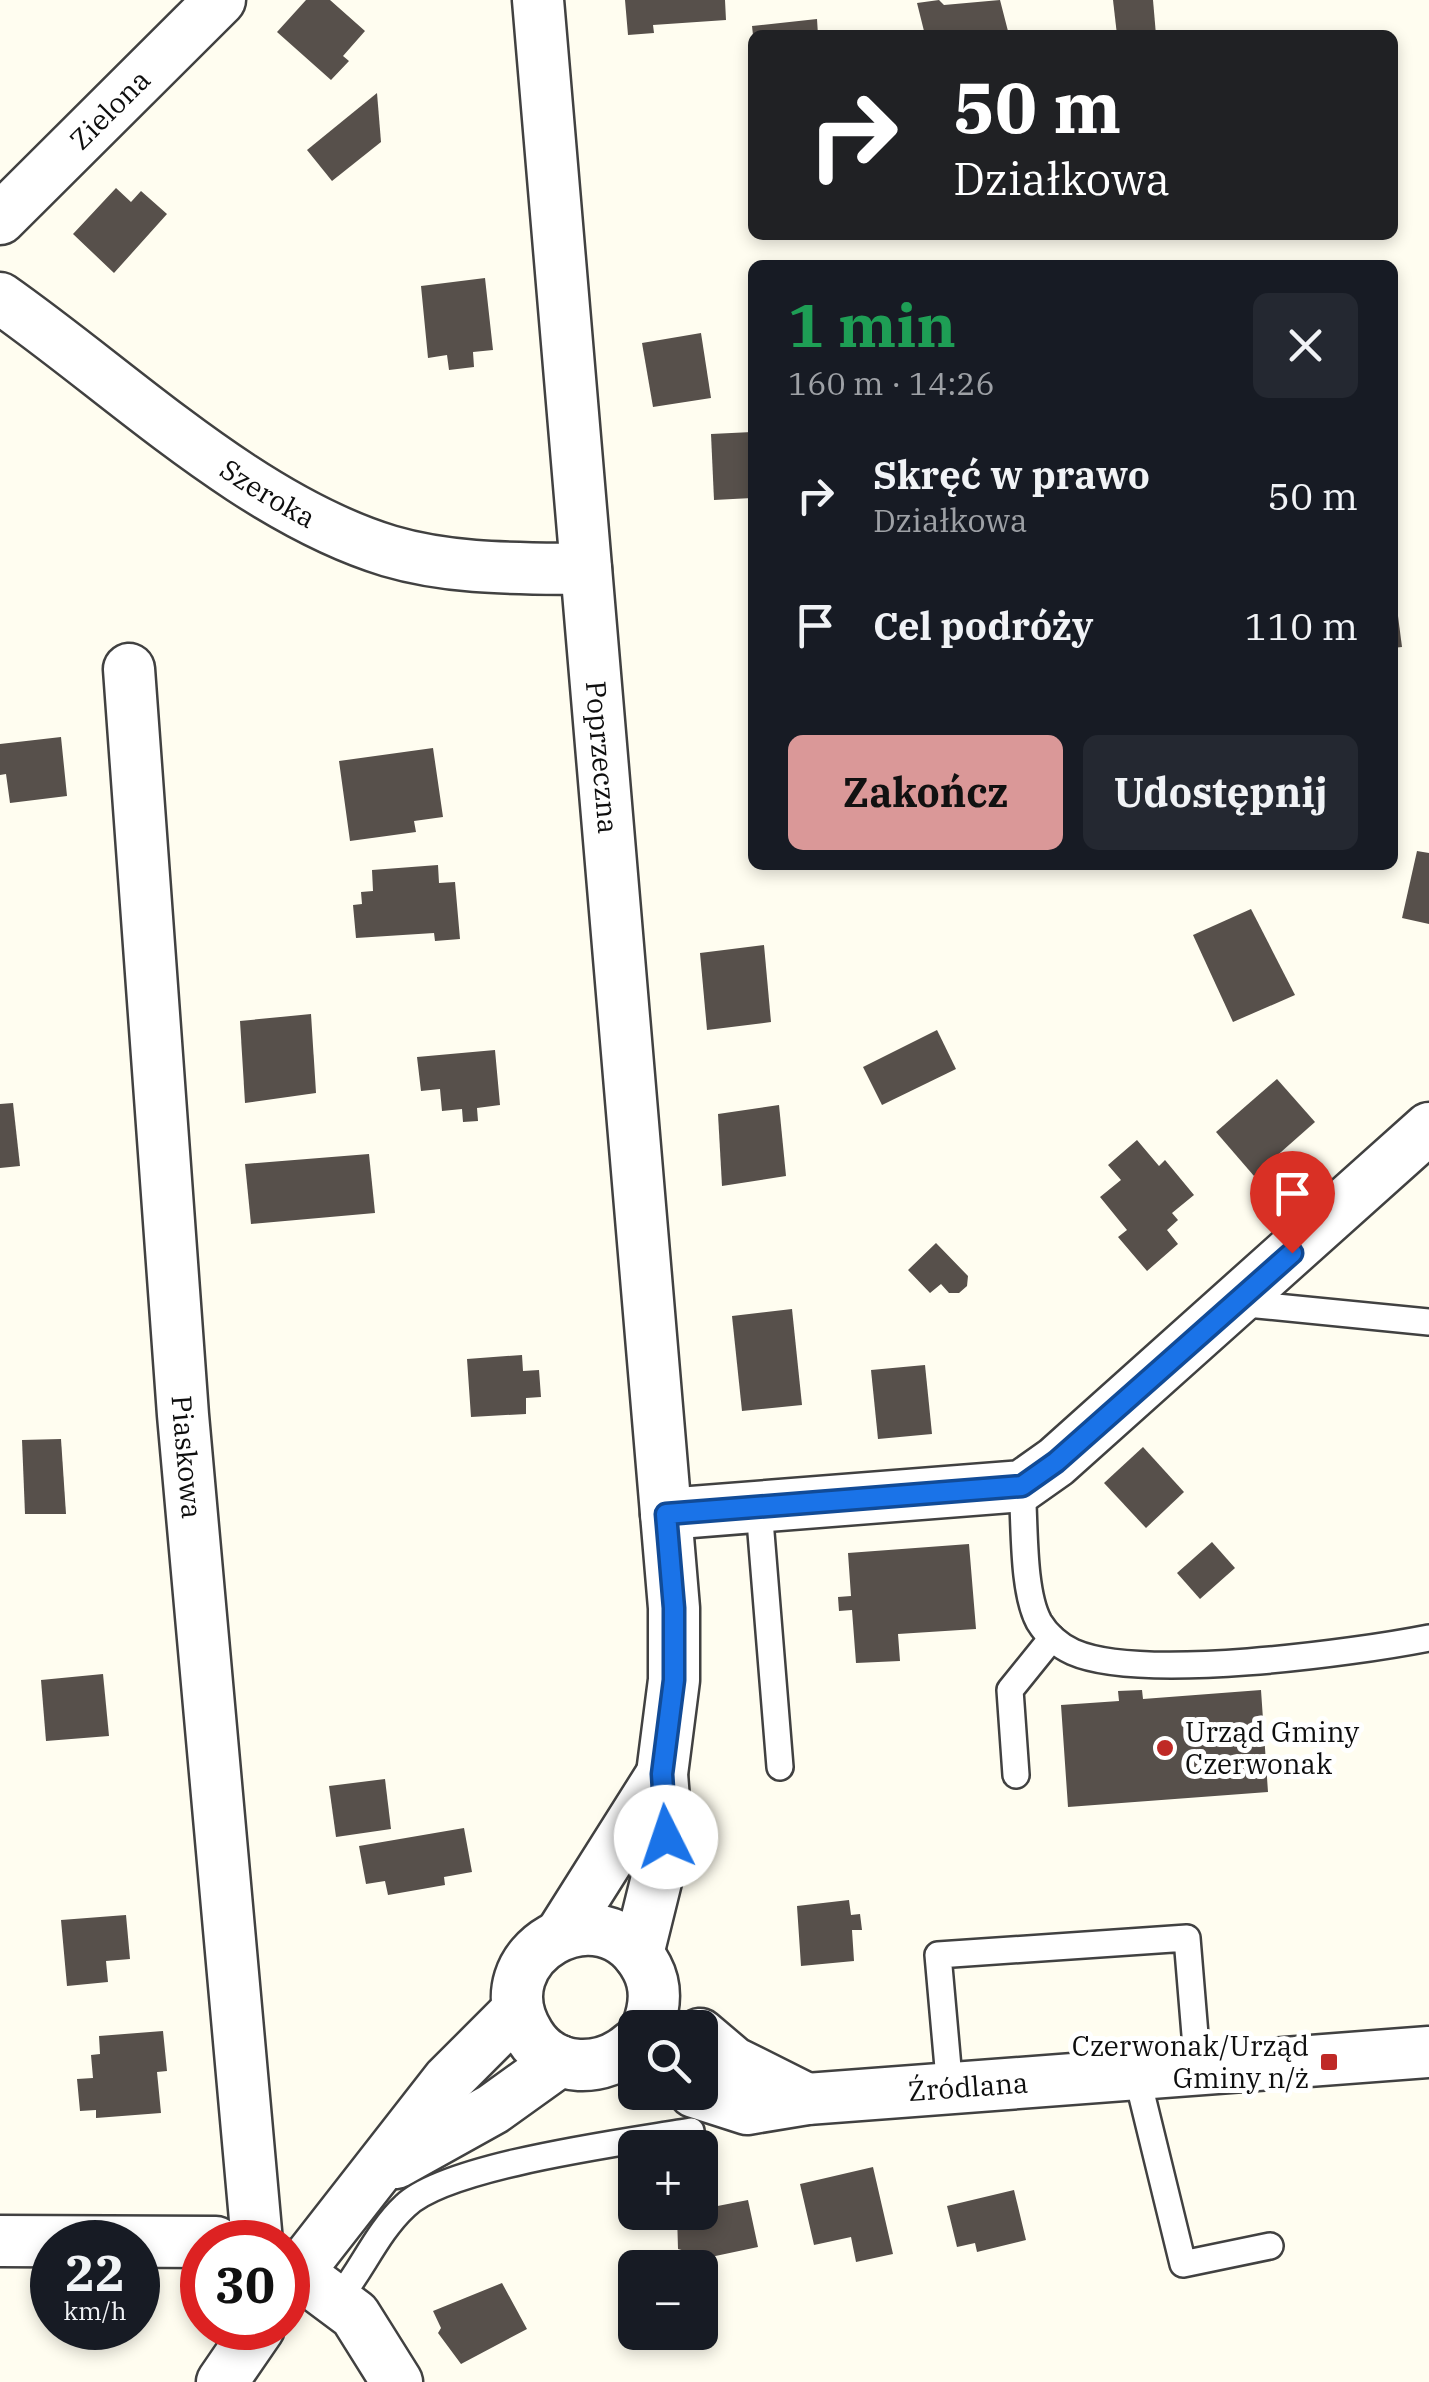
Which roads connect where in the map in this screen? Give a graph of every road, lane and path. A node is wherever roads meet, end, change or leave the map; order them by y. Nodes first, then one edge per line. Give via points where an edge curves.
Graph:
1 (220, 0) edge
2 (538, 0) edge
3 (0, 220) edge
4 (0, 298) edge
5 (586, 569) junction
6 (129, 669) dead end
7 (1429, 1128) edge
8 (1237, 1302) junction
9 (1429, 1322) edge
10 (1022, 1486) junction
11 (760, 1508) junction
12 (666, 1514) junction
13 (1052, 1638) junction
14 (1429, 1638) edge
15 (780, 1766) dead end
16 (662, 1774) junction
17 (1016, 1775) dead end
18 (562, 1934) junction
19 (638, 1954) junction
20 (518, 2010) junction
21 (648, 2010) edge
22 (718, 2050) edge
23 (618, 2052) edge
24 (1429, 2052) edge
25 (560, 2061) junction
26 (1198, 2071) junction
27 (1137, 2076) junction
28 (950, 2090) junction
29 (807, 2099) junction
30 (693, 2112) edge
31 (378, 2173) junction
32 (254, 2220) edge
33 (0, 2241) edge
34 (180, 2242) edge
35 (1270, 2246) dead end
36 (310, 2252) edge
37 (310, 2284) edge
38 (338, 2299) junction
39 (244, 2350) edge
40 (222, 2382) edge
41 (397, 2382) edge

1 - 3 street, Zielona
2 - 5 street, Poprzeczna
4 - 5 street, Szeroka via 229,468 312,521 416,558
5 - 12 street, Poprzeczna
6 - 32 street, Piaskowa via 183,1414
7 - 8 street
8 - 9 lane
8 - 10 street
10 - 11 street
10 - 13 lane via 1031,1596
11 - 12 street
11 - 15 lane
12 - 16 street, Poprzeczna via 674,1680
13 - 14 lane via 1075,1653 1154,1665
13 - 17 lane via 1010,1690
16 - 18 street
16 - 19 street via 666,1837
18 - 19 street via 603,1932
18 - 20 street via 526,1964
19 - 21 street via 650,1976
20 - 25 street via 532,2041
20 - 31 street via 448,2080
22 - 29 street, Źródlana
23 - 25 street via 591,2066
24 - 26 street, Źródlana
25 - 31 street via 493,2109
26 - 27 street, Źródlana
26 - 28 lane via 1187,1938 938,1955
27 - 28 street, Źródlana
27 - 35 lane via 1183,2264
28 - 29 street, Źródlana
29 - 30 street, Źródlana
30 - 38 lane via 427,2189 389,2224
31 - 36 street
33 - 34 street
37 - 38 street
38 - 41 street
39 - 40 street

